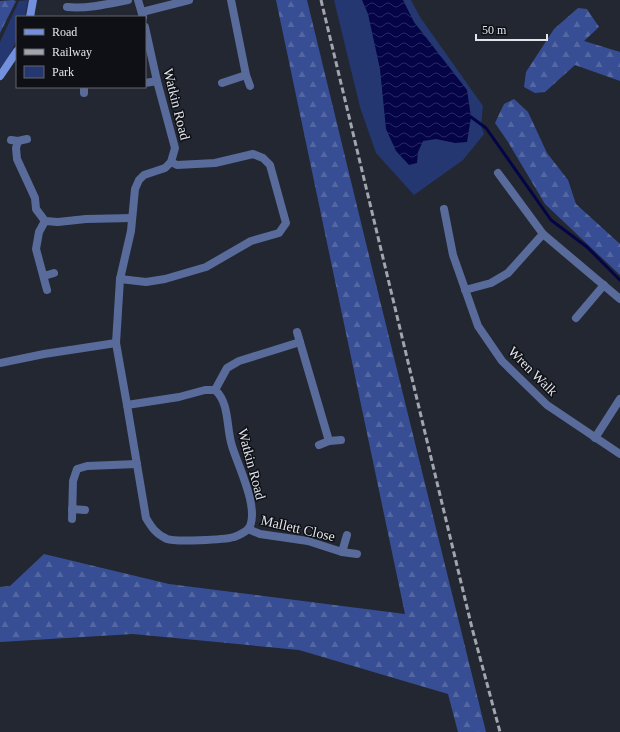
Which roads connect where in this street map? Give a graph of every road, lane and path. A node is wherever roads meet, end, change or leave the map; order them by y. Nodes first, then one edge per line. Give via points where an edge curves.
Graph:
1 (34, 0) edge
2 (128, 0) edge
3 (138, 0) edge
4 (189, 0) edge
5 (231, 0) edge
6 (67, 8) dead end
7 (142, 15) edge
8 (30, 16) edge
9 (146, 32) edge
10 (16, 52) edge
11 (246, 75) junction
12 (0, 76) edge
13 (157, 81) junction
14 (146, 83) edge
15 (222, 83) dead end
16 (250, 86) dead end
17 (27, 139) dead end
18 (171, 162) junction
19 (498, 173) dead end
20 (444, 209) dead end
21 (132, 218) junction
22 (45, 221) junction
23 (543, 234) junction
24 (54, 273) dead end
25 (44, 276) junction
26 (120, 279) junction
27 (604, 285) junction
28 (47, 290) dead end
29 (465, 290) junction
30 (620, 299) edge
31 (576, 318) dead end
32 (297, 332) dead end
33 (300, 342) junction
34 (116, 343) junction
35 (0, 363) edge
36 (214, 390) junction
37 (620, 399) edge
38 (127, 405) junction
39 (595, 438) junction
40 (341, 440) dead end
41 (330, 441) junction
42 (319, 445) dead end
43 (620, 454) edge
44 (137, 464) junction
45 (72, 509) junction
46 (85, 510) dead end
47 (72, 520) dead end
48 (248, 529) junction
49 (347, 535) dead end
50 (342, 552) junction
51 (357, 554) dead end

1 - 8 street
2 - 6 street
3 - 7 street
4 - 7 street
5 - 11 street
9 - 13 street, Watkin Road
10 - 12 street
11 - 15 street
11 - 16 street
13 - 14 street
13 - 18 street, Watkin Road via 175,148
17 - 22 street via 14,140 17,159 35,198 36,209
18 - 21 street via 165,168 138,180
18 - 26 street via 177,165 215,162 252,154 263,158 270,165 286,224 279,233 251,241 206,267 146,282
19 - 23 street
20 - 29 street, Wren Walk via 453,255
21 - 22 street
21 - 26 street
22 - 25 street via 39,232 36,249
23 - 27 street
23 - 29 street via 508,273 491,283
24 - 25 street
25 - 28 street
26 - 34 street
27 - 30 street
27 - 31 street
29 - 39 street, Wren Walk via 478,326 502,361 547,404
32 - 33 street
33 - 36 street via 239,361 227,368
33 - 41 street
34 - 35 street
34 - 38 street
36 - 38 street
36 - 48 street, Watkin Road via 220,395 225,409 232,445 249,490 252,518
37 - 39 street
38 - 44 street
39 - 43 street, Wren Walk
40 - 41 street
41 - 42 street
44 - 45 street via 87,466 77,469 73,481
44 - 48 street via 146,518 154,531 168,539 193,540 235,537
45 - 46 street
45 - 47 street
48 - 50 street, Mallett Close via 260,534 308,540
49 - 50 street, Mallett Close
50 - 51 street, Mallett Close

